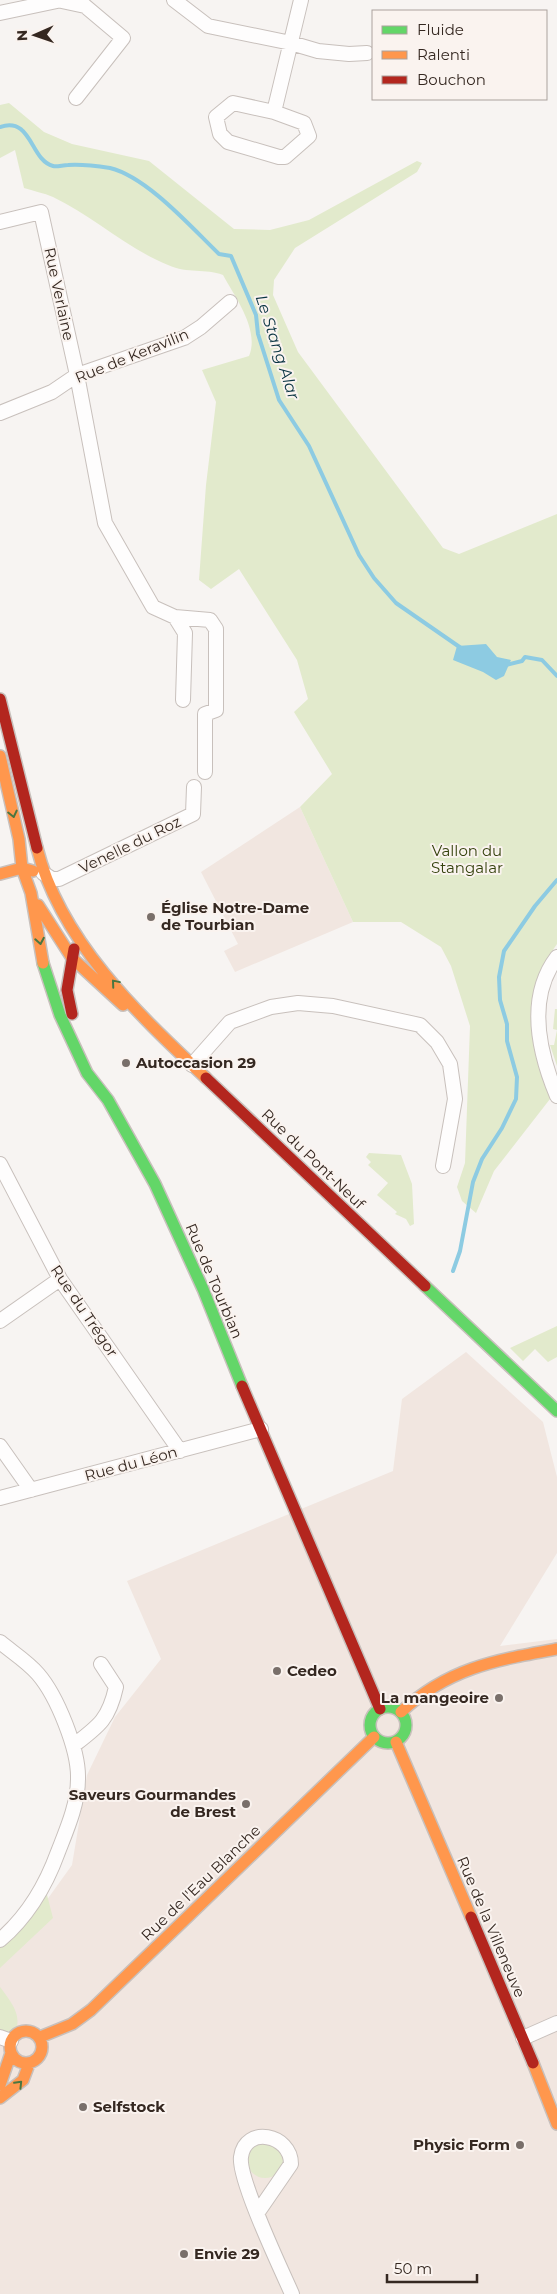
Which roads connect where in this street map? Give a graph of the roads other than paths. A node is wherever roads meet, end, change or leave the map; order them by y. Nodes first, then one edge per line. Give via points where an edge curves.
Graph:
1 (174, 0) edge
2 (301, 0) edge
3 (57, 1) edge
4 (0, 13) edge
5 (291, 43) junction
6 (367, 53) dead end
7 (76, 98) dead end
8 (274, 112) junction
9 (0, 222) edge
10 (230, 302) dead end
11 (77, 376) junction
12 (0, 413) edge
13 (175, 617) junction
14 (0, 699) edge
15 (183, 700) dead end
16 (0, 756) edge
17 (205, 772) dead end
18 (194, 787) dead end
19 (22, 868) junction
20 (42, 873) junction
21 (0, 874) edge
22 (31, 893) junction
23 (77, 938) junction
24 (557, 957) edge
25 (72, 958) junction
26 (93, 979) junction
27 (66, 988) junction
28 (146, 1021) junction
29 (192, 1065) junction
30 (557, 1096) edge
31 (108, 1100) junction
32 (0, 1164) edge
33 (442, 1166) dead end
34 (60, 1279) junction
35 (0, 1321) edge
36 (557, 1411) edge
37 (261, 1430) junction
38 (0, 1446) edge
39 (180, 1451) junction
40 (31, 1490) junction
41 (0, 1498) edge
42 (0, 1642) edge
43 (557, 1649) edge
44 (101, 1664) dead end
45 (380, 1709) junction
46 (400, 1712) junction
47 (374, 1737) junction
48 (396, 1742) junction
49 (74, 1744) junction
50 (0, 1940) edge
51 (557, 2023) edge
52 (40, 2037) junction
53 (523, 2038) junction
54 (8, 2044) edge
55 (29, 2064) junction
56 (0, 2086) edge
57 (0, 2098) edge
58 (557, 2124) edge
59 (258, 2212) junction
60 (292, 2294) edge

1 - 5 street via 208,26
2 - 5 street
3 - 4 street
3 - 7 street via 84,6 123,38
5 - 6 street via 318,52
5 - 8 street
8 - 8 street via 304,123 309,136 286,156 279,157 228,142 220,134 216,117 233,103
9 - 11 street, Rue Verlaine via 41,212
10 - 11 street, Rue de Keravilin via 184,338
11 - 12 street, Rue de Keravilin via 52,392
11 - 13 street, Rue Verlaine via 105,523 154,607
13 - 15 street via 185,633
13 - 17 street via 210,620 216,629 216,710 205,714
14 - 20 main road, Rue du Pont-Neuf
16 -> 19 main road, Rue de Tourbian via 19,839
18 - 20 street, Venelle du Roz via 192,814 59,879
19 - 20 main road
19 - 21 main road
19 - 22 main road, Rue de Tourbian
20 - 23 main road, Rue du Pont-Neuf
22 - 25 main road, Rue du Pont-Neuf
22 -> 31 main road, Rue de Tourbian via 43,962 60,1015 87,1073
23 - 25 main road
28 -> 23 main road, Rue du Pont-Neuf
24 - 30 street via 540,997 537,1026 548,1074
25 - 26 main road, Rue du Pont-Neuf
25 - 27 main road
26 - 27 main road via 75,982
26 - 28 main road, Rue du Pont-Neuf via 113,999
27 - 31 main road via 67,1003
28 - 29 main road, Rue du Pont-Neuf
29 - 33 street via 230,1022 271,1007 298,1003 333,1006 420,1025 437,1042 450,1064 455,1090
29 - 36 main road, Rue du Pont-Neuf
31 - 37 main road, Rue de Tourbian via 155,1184 203,1289
32 - 34 street, Rue du Trégor
34 - 35 street
34 - 39 street, Rue du Trégor
37 - 39 street, Rue du Léon
37 - 45 main road, Rue de Tourbian
38 - 40 street
39 - 40 street, Rue du Léon
40 - 41 street, Rue du Léon
42 - 49 street via 38,1674
43 - 46 main road via 472,1668 448,1678
44 - 49 street via 116,1687 114,1699 101,1725
45 - 46 main road via 389,1707
45 - 47 main road via 370,1724
46 - 48 main road via 406,1721 405,1731
47 - 48 main road via 384,1743
47 - 52 main road, Rue de l'Eau Blanche via 91,2010 72,2024
48 - 53 main road, Rue de la Villeneuve
49 - 50 street via 78,1780 76,1799 57,1857 34,1900
51 - 53 street
52 - 54 main road via 25,2031
52 - 55 main road via 41,2054
53 - 58 main road, Rue de la Villeneuve
54 - 55 main road via 18,2061
54 - 56 main road
57 -> 55 main road via 21,2082
59 - 59 street via 291,2164 287,2148 270,2137 250,2141 241,2157 241,2168
59 - 60 street

